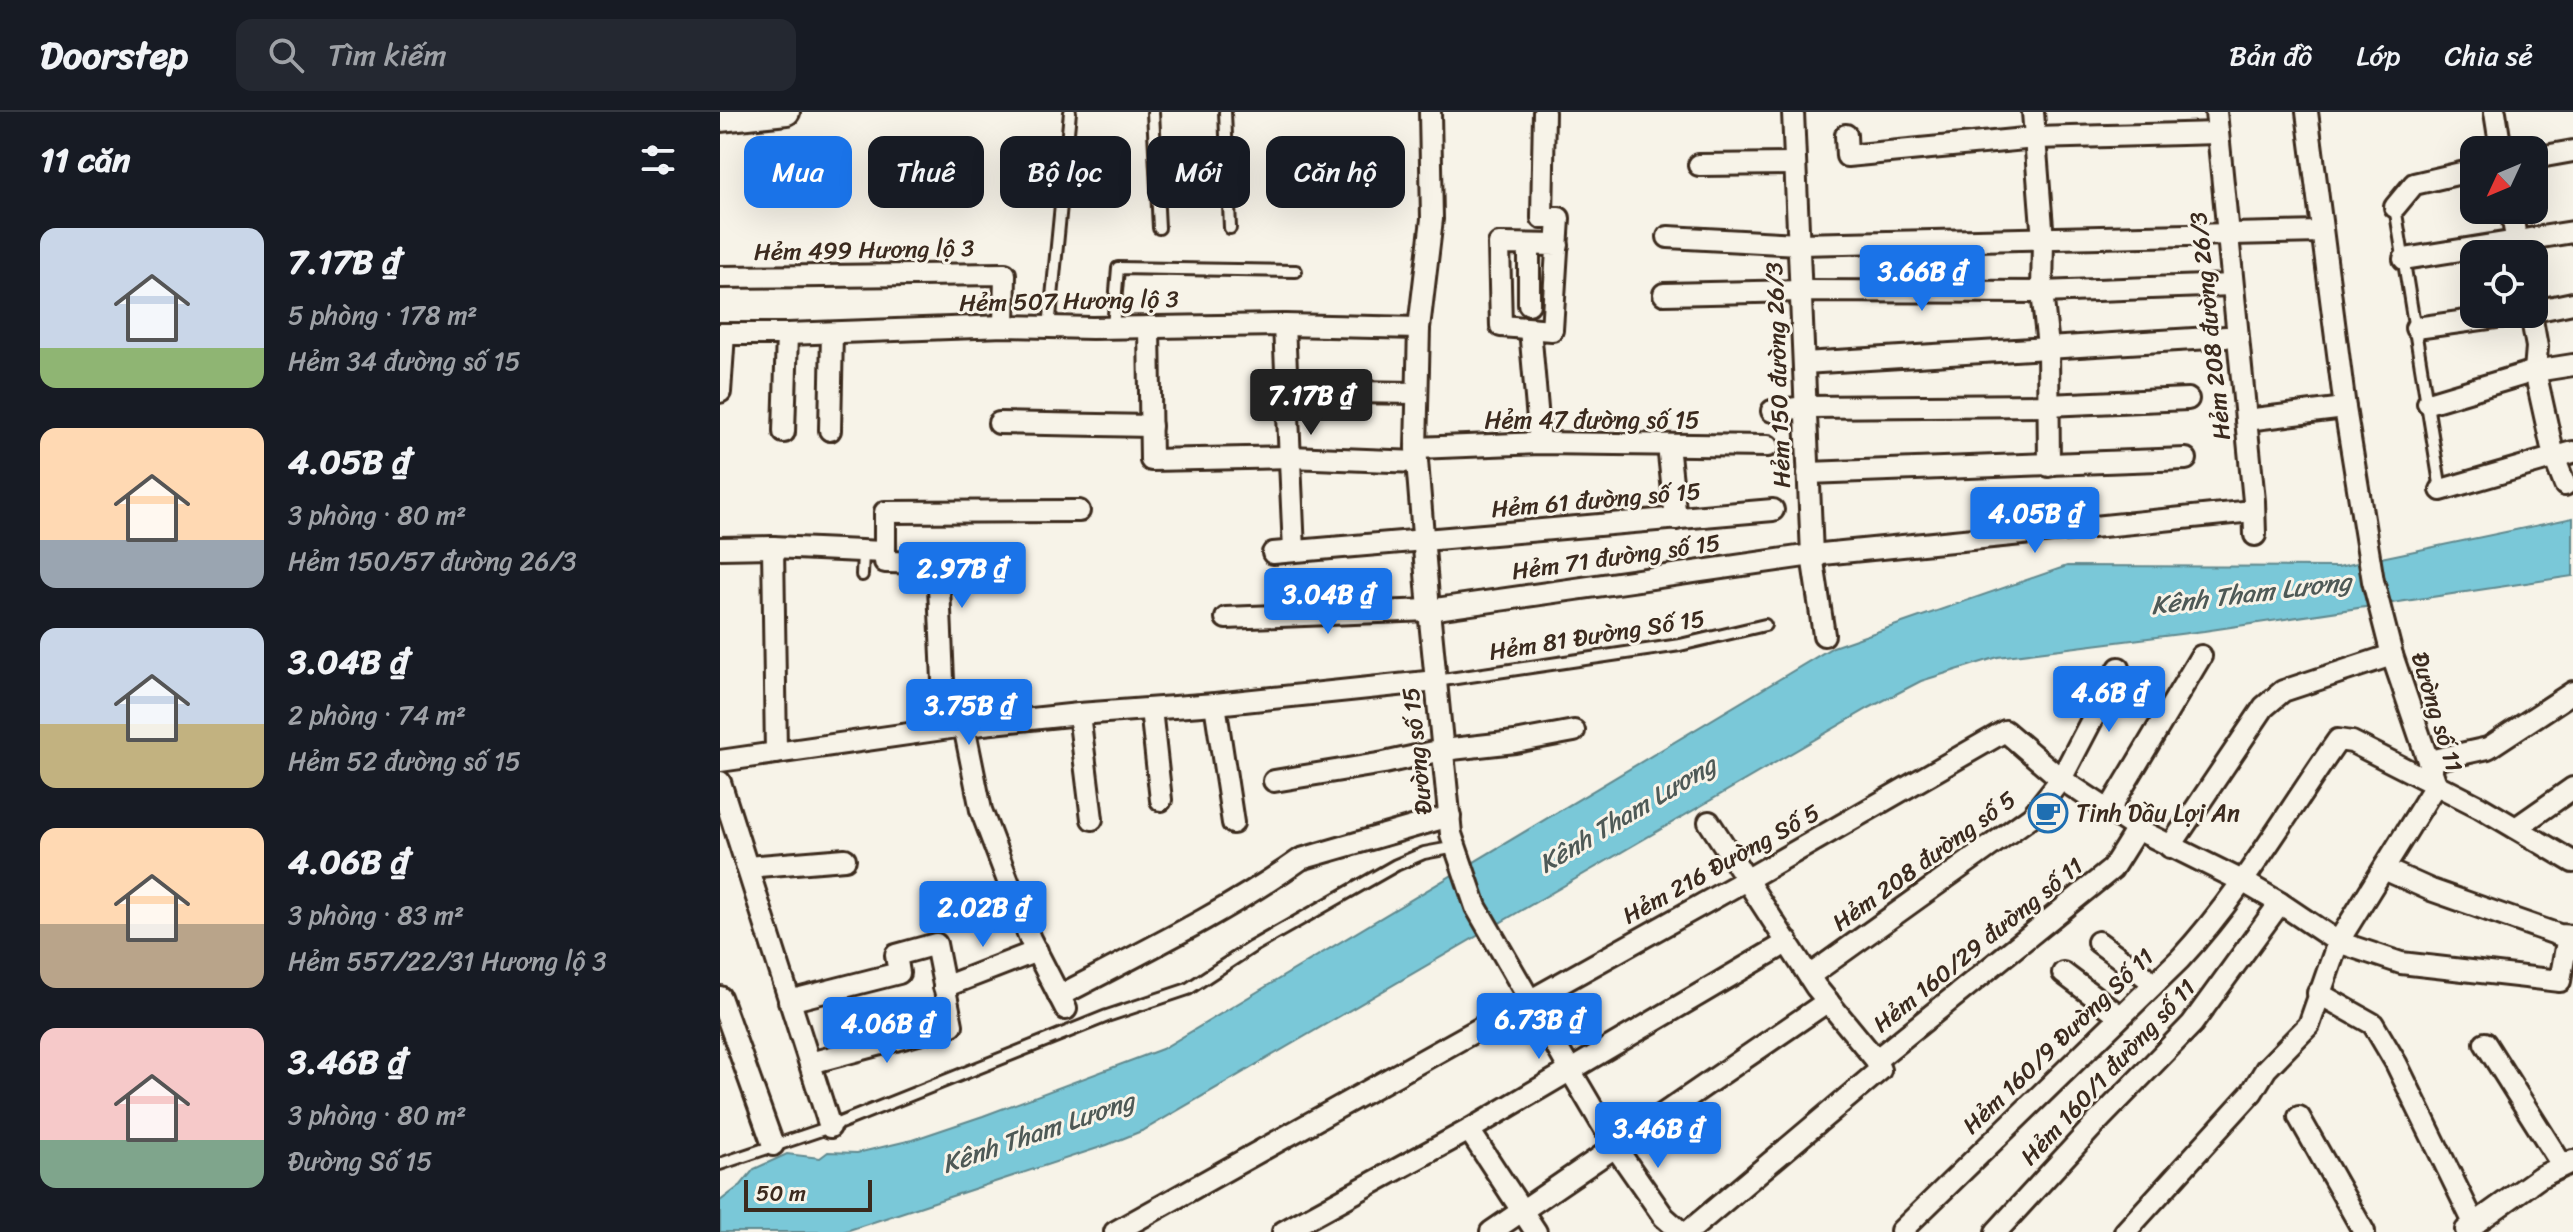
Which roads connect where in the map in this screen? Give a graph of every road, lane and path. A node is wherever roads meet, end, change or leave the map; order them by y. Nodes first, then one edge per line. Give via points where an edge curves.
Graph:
1 (787, 112) edge
2 (1070, 112) edge
3 (1153, 112) edge
4 (1225, 112) edge
5 (1430, 112) edge
6 (1544, 112) edge
7 (1793, 112) edge
8 (2033, 112) edge
9 (2307, 112) edge
10 (2495, 112) edge
11 (720, 119) edge
12 (2217, 122) edge
13 (1846, 135) dead end
14 (2499, 136) edge
15 (2035, 138) junction
16 (2573, 151) edge
17 (2548, 155) edge
18 (1795, 164) junction
19 (1699, 165) dead end
20 (2460, 173) edge
21 (2395, 207) joint
22 (1159, 228) dead end
23 (1230, 228) dead end
24 (2321, 232) junction
25 (2573, 232) edge
26 (2227, 234) junction
27 (1668, 237) dead end
28 (2043, 240) junction
29 (2546, 240) edge
30 (1799, 244) junction
31 (1529, 245) junction
32 (1558, 245) junction
33 (2460, 254) edge
34 (2404, 259) junction
35 (1296, 271) dead end
36 (720, 277) edge
37 (2232, 285) junction
38 (1802, 291) junction
39 (2042, 292) junction
40 (1664, 294) dead end
41 (2573, 303) edge
42 (1529, 304) dead end
43 (2548, 309) edge
44 (2460, 322) edge
45 (1284, 325) junction
46 (1004, 326) junction
47 (1113, 327) junction
48 (1149, 327) junction
49 (1049, 328) junction
50 (1419, 328) junction
51 (2416, 328) junction
52 (2534, 328) edge
53 (1530, 329) junction
54 (832, 333) junction
55 (722, 334) edge
56 (787, 334) junction
57 (2226, 337) dead end
58 (2048, 346) junction
59 (1804, 363) junction
60 (2573, 365) edge
61 (2535, 371) junction
62 (1287, 391) junction
63 (720, 392) edge
64 (1416, 393) junction
65 (2188, 399) dead end
66 (2428, 403) junction
67 (2047, 405) junction
68 (1806, 407) junction
69 (2345, 408) junction
70 (1772, 411) dead end
71 (2246, 420) junction
72 (999, 423) dead end
73 (1151, 426) junction
74 (830, 430) dead end
75 (784, 432) dead end
76 (1540, 443) junction
77 (1668, 445) junction
78 (1768, 446) dead end
79 (1417, 455) junction
80 (2563, 455) edge
81 (1290, 457) junction
82 (2186, 459) dead end
83 (2049, 466) junction
84 (1808, 473) junction
85 (2565, 485) dead end
86 (2441, 490) joint
87 (1773, 510) dead end
88 (1079, 511) dead end
89 (2253, 511) junction
90 (1676, 519) junction
91 (2255, 535) dead end
92 (1423, 541) junction
93 (773, 547) junction
94 (720, 548) edge
95 (873, 553) junction
96 (1812, 555) junction
97 (862, 575) dead end
98 (1429, 610) junction
99 (1226, 618) dead end
100 (1765, 625) dead end
101 (1824, 635) dead end
102 (2392, 655) junction
103 (2201, 656) dead end
104 (2119, 668) dead end
105 (1436, 681) junction
106 (2573, 692) edge
107 (1215, 704) junction
108 (1151, 709) junction
109 (1079, 714) junction
110 (954, 727) junction
111 (1574, 731) dead end
112 (1443, 750) junction
113 (776, 753) junction
114 (720, 761) edge
115 (2429, 761) junction
116 (2061, 779) junction
117 (1274, 781) dead end
118 (720, 782) edge
119 (2436, 784) junction
120 (2573, 788) edge
121 (1161, 800) dead end
122 (2109, 810) junction
123 (1450, 816) junction
124 (1092, 819) dead end
125 (1709, 822) dead end
126 (1233, 823) dead end
127 (2516, 828) junction
128 (2137, 829) junction
129 (2170, 847) junction
130 (1458, 852) junction
131 (845, 859) dead end
132 (2573, 862) edge
133 (747, 867) junction
134 (2384, 869) junction
135 (1746, 880) junction
136 (2244, 882) junction
137 (2280, 903) junction
138 (2570, 936) edge
139 (1788, 942) junction
140 (2098, 942) dead end
141 (2338, 942) junction
142 (1037, 951) junction
143 (2063, 973) dead end
144 (1809, 976) junction
145 (2154, 983) junction
146 (944, 987) junction
147 (2318, 993) junction
148 (720, 997) edge
149 (789, 1001) junction
150 (1531, 1001) junction
151 (1828, 1001) junction
152 (2120, 1016) junction
153 (2485, 1043) dead end
154 (810, 1063) junction
155 (1878, 1065) junction
156 (1570, 1070) junction
157 (2299, 1117) dead end
158 (830, 1127) junction
159 (1469, 1130) junction
160 (773, 1145) junction
161 (1616, 1148) junction
162 (2568, 1163) edge
163 (720, 1164) edge
164 (1521, 1212) junction
165 (2469, 1229) edge
166 (1901, 1231) edge
167 (1115, 1232) edge
168 (1283, 1232) edge
169 (1491, 1232) edge
170 (1536, 1232) edge
171 (1681, 1232) edge
172 (1688, 1232) edge
173 (1996, 1232) edge
174 (2125, 1232) edge
175 (2364, 1232) edge

1 - 11 street
2 - 49 lane
3 - 22 lane
4 - 23 lane
5 - 50 street, Đường số 15 via 1432,219
6 - 32 street via 1542,218 1559,218
7 - 18 street, Hẻm 150 đường 26/3
8 - 15 street
9 - 24 street, Đường số 11
10 - 14 street
12 - 15 street
12 - 26 street, Hẻm 208 đường 26/3
13 - 15 street via 1847,156
15 - 28 street
16 - 17 street
18 - 19 street
18 - 30 street, Hẻm 150 đường 26/3
20 - 21 street via 2414,184
21 - 34 lane
24 - 26 street
24 - 69 street, Đường số 11
25 - 29 street
26 - 28 street
26 - 37 street, Hẻm 208 đường 26/3
27 - 30 street
28 - 30 street
28 - 39 street
30 - 38 street, Hẻm 150 đường 26/3
31 - 32 street
31 - 42 street
31 - 53 street via 1499,244 1501,326
32 - 53 street via 1552,330
33 - 34 street
34 - 51 lane
35 - 47 lane via 1118,268
36 - 46 street, Hẻm 499 Hương lộ 3 via 1005,274
37 - 39 street
37 - 71 street, Hẻm 208 đường 26/3
38 - 39 street
38 - 40 street
38 - 59 street, Hẻm 150 đường 26/3
39 - 58 street
41 - 43 street
44 - 51 street
45 - 48 street, Hẻm 507 Hương lộ 3
45 - 50 street, Hẻm 507 Hương lộ 3
45 - 62 street
46 - 49 street, Hẻm 507 Hương lộ 3
46 - 54 street, Hẻm 507 Hương lộ 3
47 - 48 street, Hẻm 507 Hương lộ 3
47 - 49 street, Hẻm 507 Hương lộ 3
48 - 73 street
50 - 64 street, Đường số 15
51 - 66 lane
52 - 61 street
53 - 76 street
54 - 56 street, Hẻm 507 Hương lộ 3
54 - 74 street
55 - 56 street, Hẻm 507 Hương lộ 3
55 - 63 street
56 - 75 street
57 - 58 street
58 - 59 street
58 - 67 street
59 - 68 street, Hẻm 150 đường 26/3
60 - 61 street
61 - 66 street
61 - 80 street
62 - 64 street
62 - 81 street
64 - 79 street, Đường số 15
65 - 67 street
66 - 86 lane
67 - 68 street
67 - 83 street
68 - 70 street
68 - 84 street, Hẻm 150 đường 26/3
69 - 71 street
69 - 102 street, Đường số 11 via 2373,581
71 - 89 street, Hẻm 208 đường 26/3
72 - 73 street
73 - 81 street, Hẻm 47 đường số 15 via 1151,460
76 - 77 street, Hẻm 47 đường số 15
76 - 79 street, Hẻm 47 đường số 15
77 - 78 street, Hẻm 47 đường số 15
77 - 90 street
79 - 81 street, Hẻm 47 đường số 15
79 - 92 street, Đường số 15
80 - 85 street
80 - 86 street
81 - 92 street, Hẻm 61 đường số 15 via 1283,552
82 - 83 street
83 - 84 street
84 - 96 street, Hẻm 150 đường 26/3
87 - 90 street, Hẻm 61 đường số 15
88 - 95 street via 885,512
89 - 91 street, Hẻm 208 đường 26/3
89 - 96 street, Hẻm 71 đường số 15
90 - 92 street, Hẻm 61 đường số 15
92 - 98 street, Đường số 15
93 - 94 street
93 - 95 street
93 - 113 street
95 - 97 lane
95 - 110 street via 885,562 938,563
96 - 98 street, Hẻm 71 đường số 15
96 - 101 street, Hẻm 150 đường 26/3
98 - 99 street, Hẻm 71 đường số 15
98 - 105 street, Đường số 15
100 - 105 lane, Hẻm 81 Đường Số 15 via 1680,645
102 - 115 street, Đường số 11
102 - 129 street via 2283,691 2264,707
103 - 122 street
104 - 116 street, Hẻm 208 đường số 5
105 - 107 street
105 - 112 street, Đường số 15
106 - 115 street via 2488,748
107 - 108 street
107 - 126 street
108 - 109 street
108 - 121 street
109 - 110 street
109 - 124 street
110 - 113 street
110 - 142 street
111 - 112 street
112 - 117 street
112 - 123 street, Đường số 15
113 - 114 street
115 - 119 street, Đường số 11
116 - 122 street, Hẻm 216 Đường Số 5
116 - 135 street, Hẻm 216 Đường Số 5 via 2005,731
116 - 144 street, Hẻm 208 đường số 5 via 2032,816
118 - 133 street
119 - 127 street
119 - 134 street, Đường số 11
119 - 136 street, Hẻm 160/9 Đường Số 11 via 2338,740
120 - 127 street
122 - 128 street, Hẻm 216 Đường Số 5
123 - 130 street, Đường số 15
123 - 142 street via 1301,859 1063,1002
125 - 135 street
127 - 132 street
128 - 129 street, Hẻm 216 Đường Số 5
128 - 155 street, Hẻm 160/29 đường số 11 via 2112,869
129 - 136 street, Hẻm 216 Đường Số 5
130 - 150 street via 1476,907
130 - 158 lane via 1424,853 1396,865 1188,989
131 - 133 street
133 - 149 street
134 - 138 street
134 - 141 street, Đường số 11
135 - 139 street
135 - 150 street, Hẻm 216 Đường Số 5
136 - 137 street, Hẻm 216 Đường Số 5
136 - 145 street, Hẻm 160/9 Đường Số 11 via 2210,927
137 - 141 street, Hẻm 216 Đường Số 5
137 - 173 street, Hẻm 160/1 đường số 11 via 2192,1024
138 - 141 street, Hẻm 216 Đường Số 5 via 2560,981 2401,963
139 - 144 street
139 - 156 street
140 - 145 street
141 - 147 street, Đường số 11
142 - 146 street
143 - 152 street
144 - 151 street
145 - 152 street, Hẻm 160/9 Đường Số 11
146 - 149 street via 936,944 896,955 899,973
146 - 154 street via 952,1025
147 - 165 street via 2373,1024 2396,1063
147 - 174 street, Đường số 11 via 2309,1025
148 - 160 street
149 - 154 street
150 - 156 street
150 - 167 street, Hẻm 216 Đường Số 5
151 - 155 street
151 - 161 street
152 - 166 street, Hẻm 160/9 Đường Số 11
153 - 162 street
154 - 158 street
155 - 172 street, Hẻm 160/29 đường số 11
156 - 159 street
156 - 161 street
157 - 175 street
158 - 160 lane
159 - 164 street
159 - 168 street
160 - 163 lane
161 - 164 street
161 - 171 street via 1664,1217
162 - 165 street
164 - 169 street
164 - 170 street

